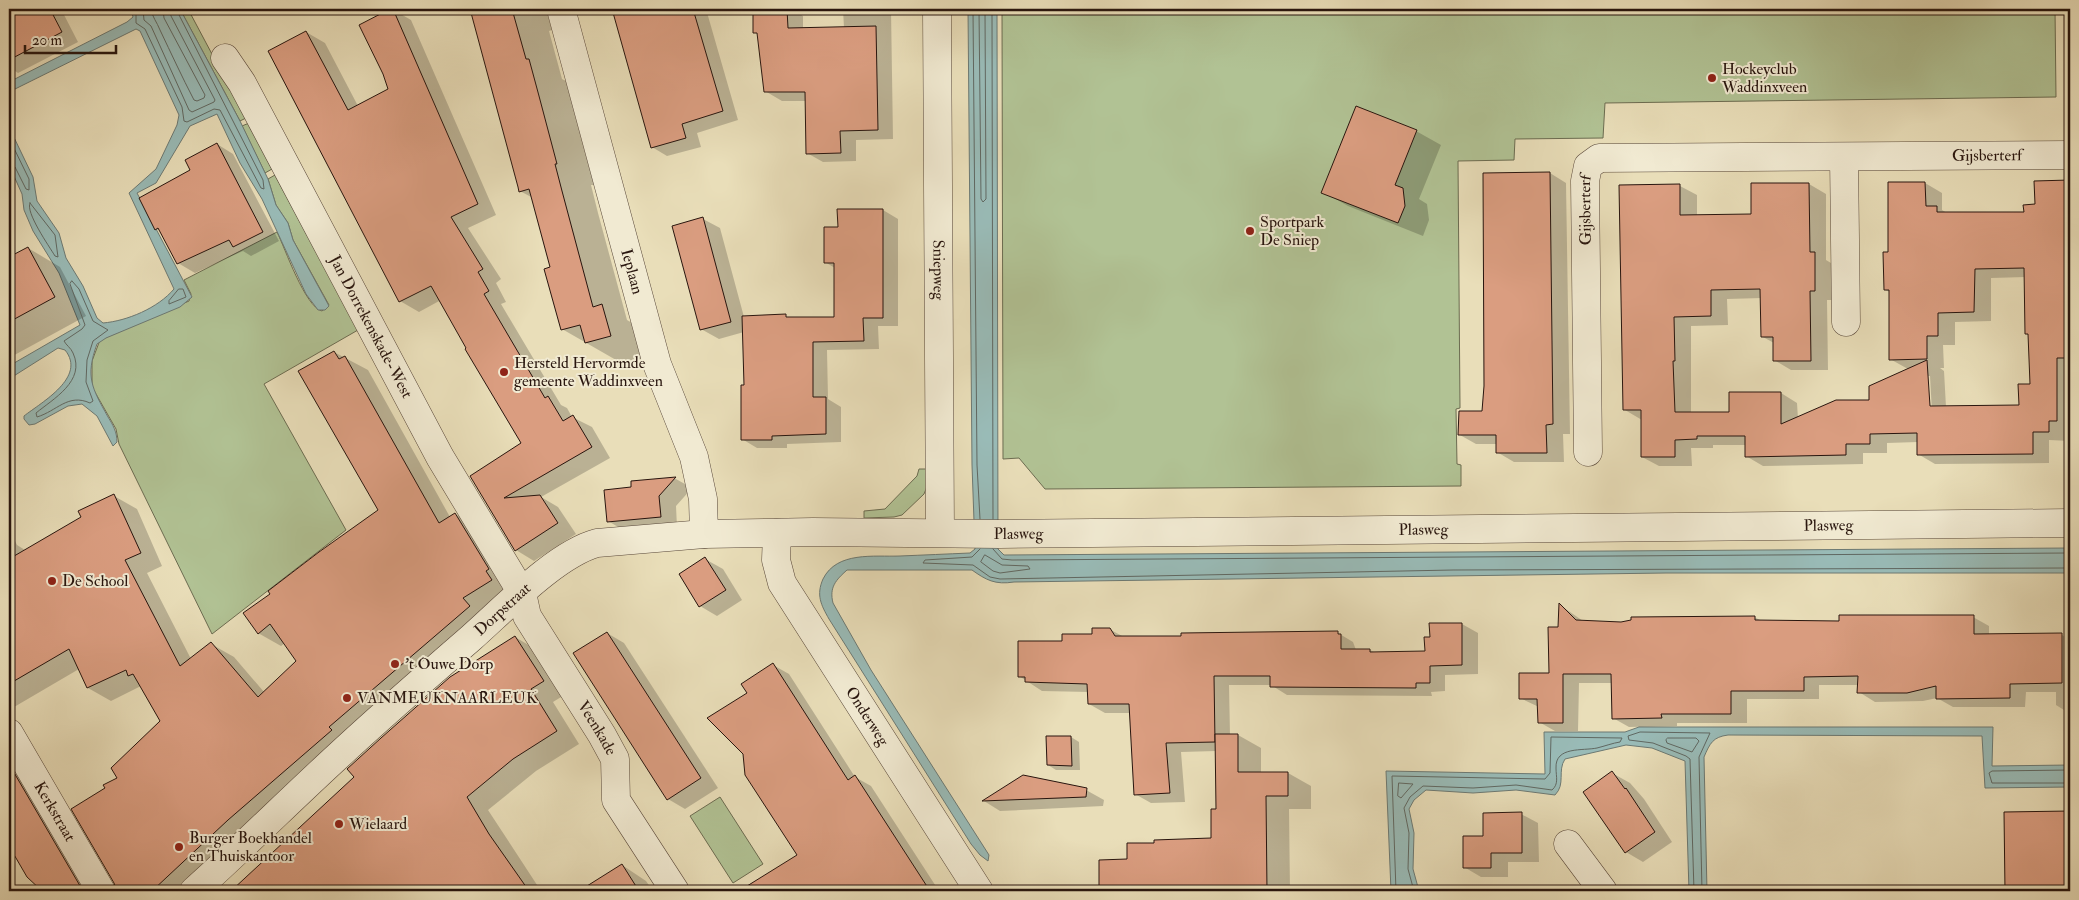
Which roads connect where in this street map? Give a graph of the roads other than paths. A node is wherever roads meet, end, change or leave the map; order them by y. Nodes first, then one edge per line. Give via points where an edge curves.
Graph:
1 (561, 9) edge
2 (937, 9) edge
3 (225, 58) dead end
4 (2070, 155) edge
5 (1844, 157) junction
6 (1846, 322) dead end
7 (1588, 452) dead end
8 (2070, 523) edge
9 (940, 532) junction
10 (777, 533) junction
11 (704, 534) junction
12 (522, 593) junction
13 (9, 733) edge
14 (1568, 844) dead end
15 (101, 891) edge
16 (194, 891) edge
17 (675, 891) edge
18 (979, 891) edge
19 (1603, 891) edge

1 - 11 street, Ieplaan via 657,364 694,457 703,499
2 - 9 street, Sniepweg
3 - 12 street, Jan Dorrekenskade-West via 242,83 440,457
4 - 5 street, Gijsberterf
5 - 6 street
5 - 7 street, Gijsberterf via 1599,158 1588,166 1585,181
8 - 9 street, Plasweg
9 - 10 street, Plasweg
10 - 11 street, Dorpstraat
10 - 18 street, Onderweg via 776,560 782,583
11 - 12 street, Dorpstraat via 583,547
12 - 16 street, Dorpstraat via 337,757
12 - 17 street, Veenkade via 527,616 614,759 616,800
13 - 15 street, Kerkstraat
14 - 19 street

